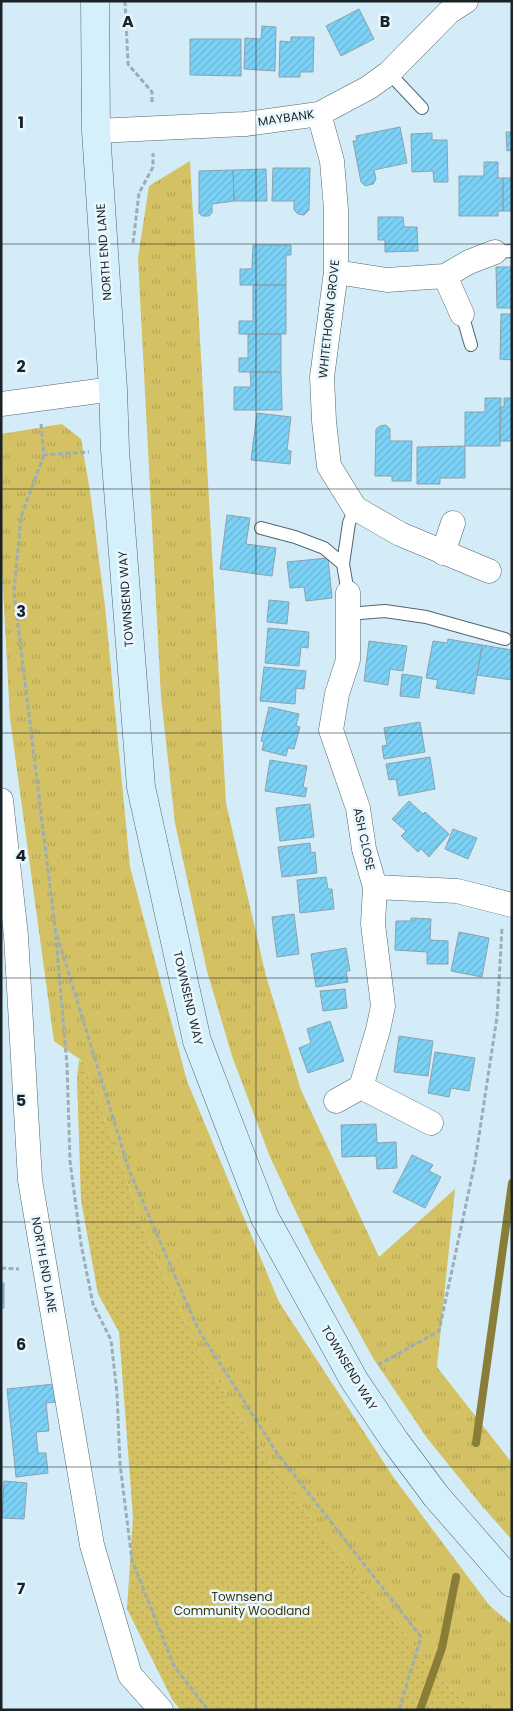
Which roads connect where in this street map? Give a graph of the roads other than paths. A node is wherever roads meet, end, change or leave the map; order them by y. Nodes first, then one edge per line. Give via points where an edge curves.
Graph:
1 (95, 1) edge
2 (466, 1) edge
3 (389, 73) junction
4 (422, 108) dead end
5 (319, 114) junction
6 (96, 131) junction
7 (503, 252) edge
8 (336, 272) junction
9 (445, 276) junction
10 (462, 314) joint
11 (471, 345) dead end
12 (113, 389) junction
13 (1, 404) edge
14 (356, 508) junction
15 (453, 523) dead end
16 (261, 528) dead end
17 (443, 553) junction
18 (344, 564) junction
19 (489, 571) dead end
20 (348, 604) junction
21 (504, 638) dead end
22 (1, 800) edge
23 (375, 887) junction
24 (508, 904) edge
25 (361, 1087) junction
26 (336, 1102) dead end
27 (431, 1123) dead end
28 (512, 1583) edge
29 (161, 1710) edge

1 - 6 main road, NORTH END LANE
2 - 3 street, MAYBANK via 450,12
3 - 4 lane
3 - 5 street, MAYBANK
5 - 6 street, MAYBANK via 246,124
5 - 8 street, WHITETHORN GROVE via 332,161
6 - 12 main road, NORTH END LANE
7 - 9 street via 469,262
8 - 9 street via 387,280
8 - 14 street, WHITETHORN GROVE via 322,377 324,421 329,466
9 - 10 street
10 - 11 lane
12 - 13 street
12 - 28 main road, TOWNSEND WAY via 114,450 141,787 197,1041 266,1218 354,1380 436,1496
14 - 17 street, WHITETHORN GROVE via 400,534
14 - 18 lane via 349,523
15 - 17 street
16 - 18 lane via 324,548
17 - 19 street, WHITETHORN GROVE
18 - 20 lane
20 - 21 lane via 426,617
20 - 23 street, ASH CLOSE via 348,660 337,694 331,730 358,808 364,849
22 - 29 street, NORTH END LANE via 16,936 30,1180 92,1546 130,1675
23 - 24 street via 456,891
23 - 25 street, ASH CLOSE via 373,924 383,1006
25 - 26 street
25 - 27 street

